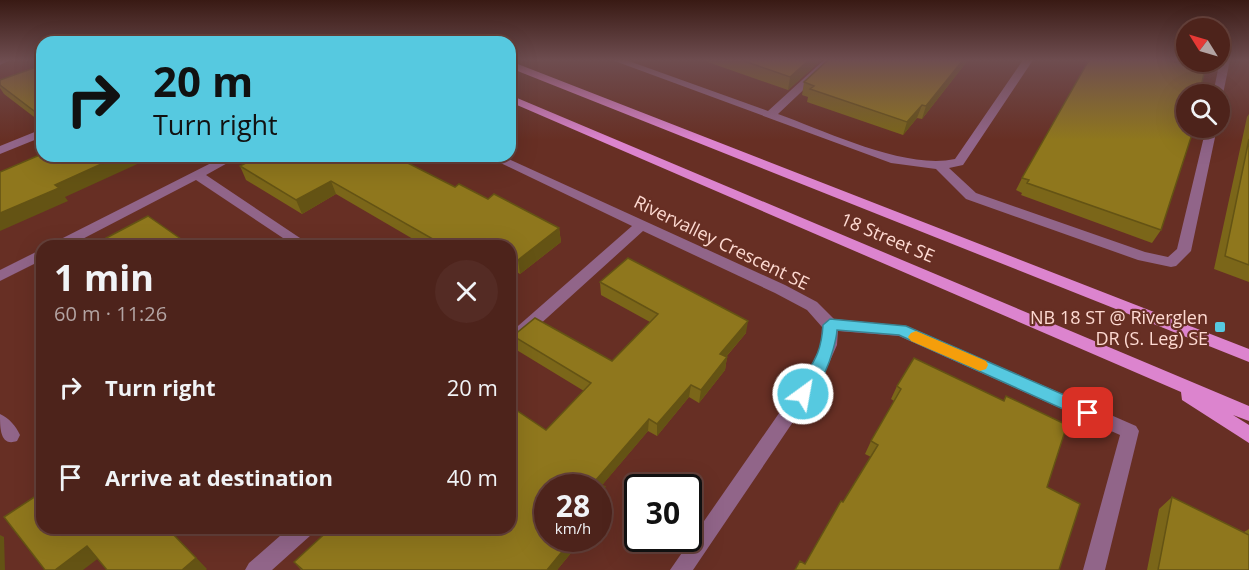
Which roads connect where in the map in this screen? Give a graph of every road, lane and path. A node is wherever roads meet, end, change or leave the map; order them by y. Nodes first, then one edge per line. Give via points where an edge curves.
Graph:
1 (567, 87) edge
2 (691, 87) edge
3 (801, 87) edge
4 (1010, 87) edge
5 (516, 102) edge
6 (770, 115) junction
7 (36, 135) edge
8 (1210, 138) edge
9 (0, 150) edge
10 (222, 162) edge
11 (505, 162) edge
12 (940, 166) junction
13 (197, 175) junction
14 (642, 225) junction
15 (70, 240) edge
16 (296, 240) edge
17 (36, 257) edge
18 (0, 276) edge
19 (830, 325) junction
20 (516, 337) edge
21 (1249, 356) edge
22 (1156, 374) junction
23 (1249, 414) edge
24 (1249, 435) edge
25 (297, 534) edge
26 (256, 570) edge
27 (681, 570) edge
28 (1094, 570) edge

1 - 21 main road, 18 Street SE
2 - 6 street
3 - 6 street
4 - 12 street via 959,162
5 - 22 main road, 18 Street SE
6 - 12 street via 895,160
7 - 9 street
8 - 12 street via 1184,251 1171,262 1143,257 971,196
10 - 13 street
11 - 14 street, Rivervalley Crescent SE
13 - 15 street
13 - 16 street
14 - 19 street, Rivervalley Crescent SE via 812,306
14 - 20 street
17 - 18 street
19 - 27 street via 829,345 816,374
19 - 28 street via 901,330 1130,431
22 - 23 main road, 18 Street SE
22 - 24 main road
25 - 26 street

